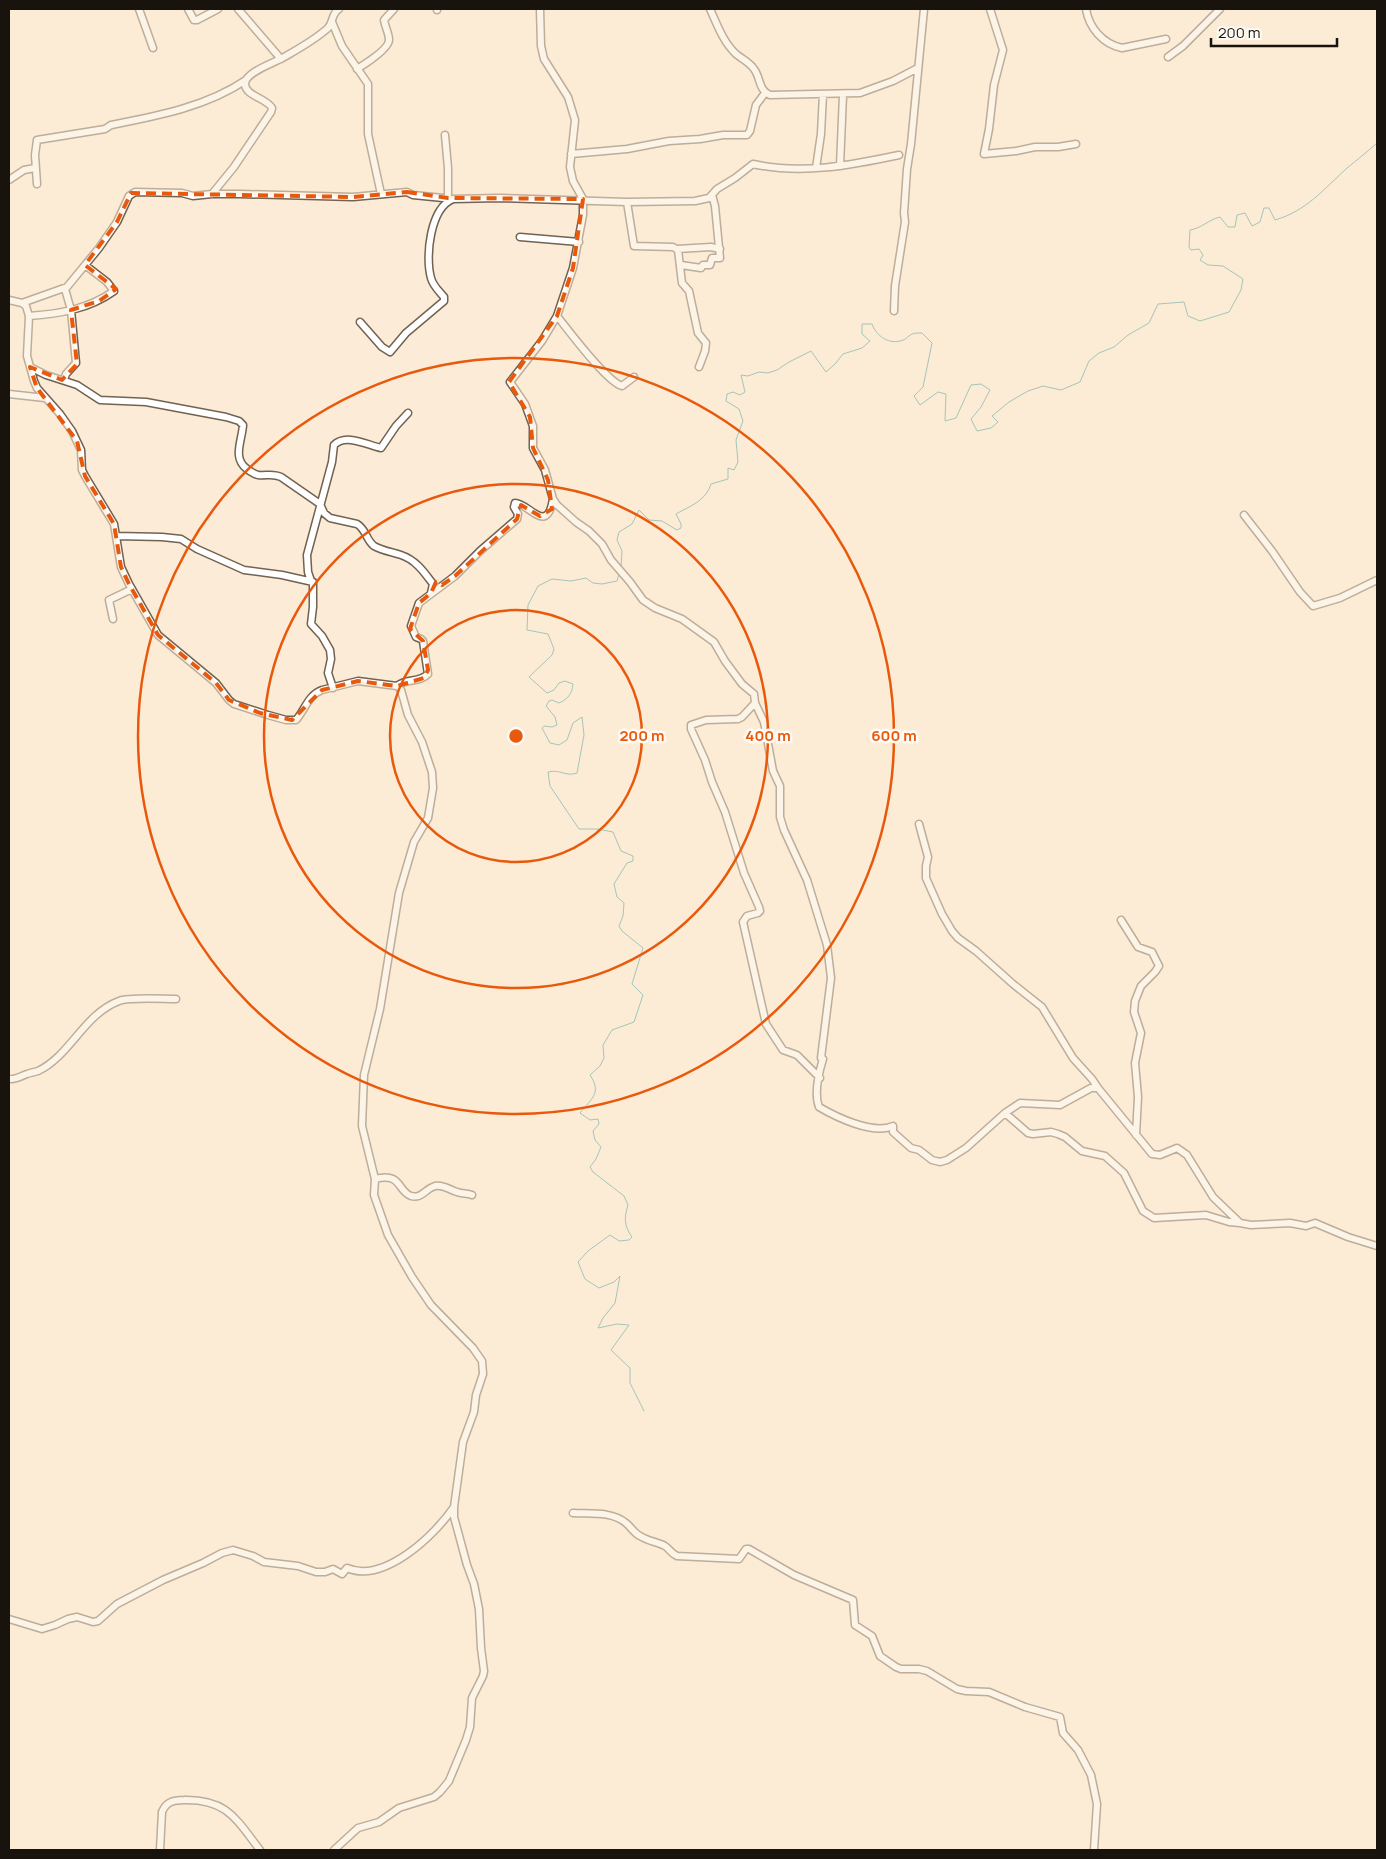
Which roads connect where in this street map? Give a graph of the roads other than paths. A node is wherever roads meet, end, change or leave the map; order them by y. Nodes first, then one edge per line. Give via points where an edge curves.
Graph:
1 (139, 9) edge
2 (188, 9) edge
3 (218, 9) edge
4 (238, 9) edge
5 (339, 9) edge
6 (394, 9) edge
7 (540, 9) edge
8 (710, 9) edge
9 (924, 9) edge
10 (990, 9) edge
11 (1086, 9) edge
12 (1220, 9) edge
13 (332, 22) junction
14 (1166, 39) dead end
15 (153, 48) dead end
16 (1168, 58) dead end
17 (281, 59) junction
18 (918, 68) junction
19 (357, 69) junction
20 (246, 80) junction
21 (765, 93) junction
22 (823, 94) junction
23 (844, 94) junction
24 (445, 135) dead end
25 (1076, 144) dead end
26 (570, 154) junction
27 (899, 155) dead end
28 (840, 166) junction
29 (35, 168) junction
30 (816, 168) junction
31 (9, 180) edge
32 (37, 184) dead end
33 (212, 194) junction
34 (381, 194) junction
35 (712, 195) junction
36 (450, 199) junction
37 (583, 199) junction
38 (627, 202) junction
39 (520, 237) dead end
40 (579, 242) junction
41 (677, 249) junction
42 (720, 249) junction
43 (85, 265) junction
44 (681, 265) junction
45 (65, 289) junction
46 (9, 300) edge
47 (22, 303) junction
48 (71, 310) junction
49 (894, 311) dead end
50 (29, 316) junction
51 (557, 316) junction
52 (360, 322) dead end
53 (30, 367) junction
54 (699, 367) dead end
55 (634, 377) dead end
56 (64, 380) junction
57 (9, 394) edge
58 (45, 398) junction
59 (408, 413) dead end
60 (553, 500) junction
61 (320, 504) junction
62 (1244, 515) dead end
63 (116, 536) junction
64 (1377, 580) edge
65 (311, 581) junction
66 (433, 584) junction
67 (442, 585) junction
68 (132, 589) junction
69 (431, 593) junction
70 (113, 619) dead end
71 (397, 686) junction
72 (333, 688) junction
73 (755, 702) junction
74 (919, 824) dead end
75 (1121, 920) dead end
76 (176, 999) dead end
77 (9, 1078) edge
78 (820, 1078) junction
79 (1098, 1088) junction
80 (1004, 1114) junction
81 (1136, 1135) junction
82 (375, 1179) junction
83 (472, 1195) dead end
84 (1240, 1223) junction
85 (1377, 1246) edge
86 (454, 1507) junction
87 (574, 1513) dead end
88 (9, 1619) edge
89 (160, 1850) edge
90 (260, 1850) edge
91 (334, 1850) edge
92 (1094, 1850) edge

1 - 15 street
2 - 3 street via 194,20
4 - 17 street
5 - 13 street via 333,14
6 - 19 street via 384,20 388,44
7 - 26 street via 544,59 568,97 575,120
8 - 21 street via 729,46 757,72
9 - 18 street
10 - 25 street via 1003,50 994,85 984,154
11 - 14 street via 1090,25 1110,44 1122,48
12 - 16 street
13 - 17 street
13 - 19 street
17 - 20 street via 262,67
18 - 23 street via 872,90
18 - 49 street
19 - 34 street via 369,88 368,127
20 - 29 street via 223,94 183,109 105,129 37,140
20 - 33 street via 248,91 269,103 271,112
21 - 22 street
21 - 26 street via 756,105 747,135 669,140 627,149
22 - 23 street
22 - 30 street
23 - 28 street
24 - 36 street
26 - 37 street via 573,181
27 - 28 street
28 - 30 street
29 - 31 street via 24,170
29 - 32 street
30 - 35 street via 790,169 751,164
33 - 34 street via 353,198
33 - 43 street via 131,193 117,222
34 - 36 street via 407,192
35 - 38 street via 695,201
35 - 42 street
36 - 37 street
36 - 52 street via 439,212 430,243 431,278 444,300 406,332 390,352
37 - 38 street
37 - 40 street
38 - 41 street via 634,246
39 - 40 street
40 - 51 street
41 - 42 street
41 - 44 street
42 - 44 street via 720,258 712,258 708,266
43 - 45 street
43 - 48 street via 114,290 99,301
44 - 54 street via 682,283 689,291 696,329 706,343
45 - 47 street
45 - 48 street
46 - 47 street
47 - 50 street
48 - 50 street
48 - 56 street via 76,363
50 - 53 street via 27,347
51 - 55 street via 617,384 622,386
51 - 60 street via 542,342 510,382 525,404 533,426 533,448 545,470
53 - 56 street
53 - 58 street via 37,388
56 - 61 street via 100,400 146,402 239,421 243,425 239,454 241,464 256,475 276,474
57 - 58 street
58 - 63 street via 75,436 81,450 82,470 111,518
59 - 61 street via 381,448 350,440 340,440 334,445
60 - 67 street via 550,511 540,516 515,503 517,519
60 - 73 street via 602,544 643,600 682,619 714,642 742,684 754,694
61 - 65 street via 307,555
61 - 66 street via 324,514 330,518 361,526 375,546 406,557 421,567
62 - 64 street via 1312,606 1340,598
63 - 65 street via 172,537 244,570
63 - 68 street via 121,567
65 - 72 street via 311,624 330,650 328,672
66 - 67 street
66 - 69 street
67 - 69 street
68 - 70 street via 109,600
68 - 72 street via 158,635 216,683 234,704 296,720 317,692
69 - 71 street via 419,603 411,626 416,637 423,641 428,674
71 - 72 street via 358,681
71 - 82 street via 424,748 432,772 433,788 428,818 414,842 399,893 380,1009 364,1075 362,1126
73 - 78 street via 764,722 780,786 780,817 807,880 827,945 831,978
73 - 78 street via 738,719 704,720 691,725 691,729 726,812 744,873 759,907 758,913 747,916 743,922 766,1024 783,1050 797,1055
74 - 79 street via 928,857 926,878 952,931 1042,1007 1073,1058
75 - 81 street via 1136,945 1152,952 1159,966 1141,986 1134,1001 1141,1033 1136,1063
76 - 77 street via 118,1001 84,1026 61,1054 38,1071
78 - 80 street via 820,1108 870,1127 886,1129 893,1126 893,1132 907,1145 936,1161 947,1160 966,1148
79 - 80 street via 1091,1088 1062,1105 1022,1103
79 - 81 street
80 - 84 street via 1032,1134 1058,1134 1082,1151 1105,1156 1124,1173 1143,1211 1154,1218 1206,1215
81 - 84 street via 1155,1155 1177,1148 1184,1151 1213,1197
82 - 83 street via 392,1179 407,1194 415,1196 438,1186
82 - 86 street via 374,1195 388,1235 412,1277 431,1305 482,1361 484,1374 463,1442
84 - 85 street via 1306,1226 1315,1223
86 - 88 street via 410,1553 382,1567 358,1572 347,1568 342,1574 332,1569 321,1573 298,1566 264,1562 233,1550 222,1552 117,1604 98,1621 68,1618 42,1629
86 - 91 street via 479,1609 484,1670 472,1698 466,1740 450,1781 434,1797 399,1808 371,1825 358,1828
87 - 92 street via 612,1516 636,1534 665,1546 677,1556 740,1560 749,1549 794,1575 853,1600 856,1625 872,1636 880,1656 896,1667 927,1671 957,1689 989,1692 1060,1717 1063,1734 1078,1750 1091,1775 1097,1804
89 - 90 street via 164,1806 170,1801 181,1800 218,1804 238,1821

